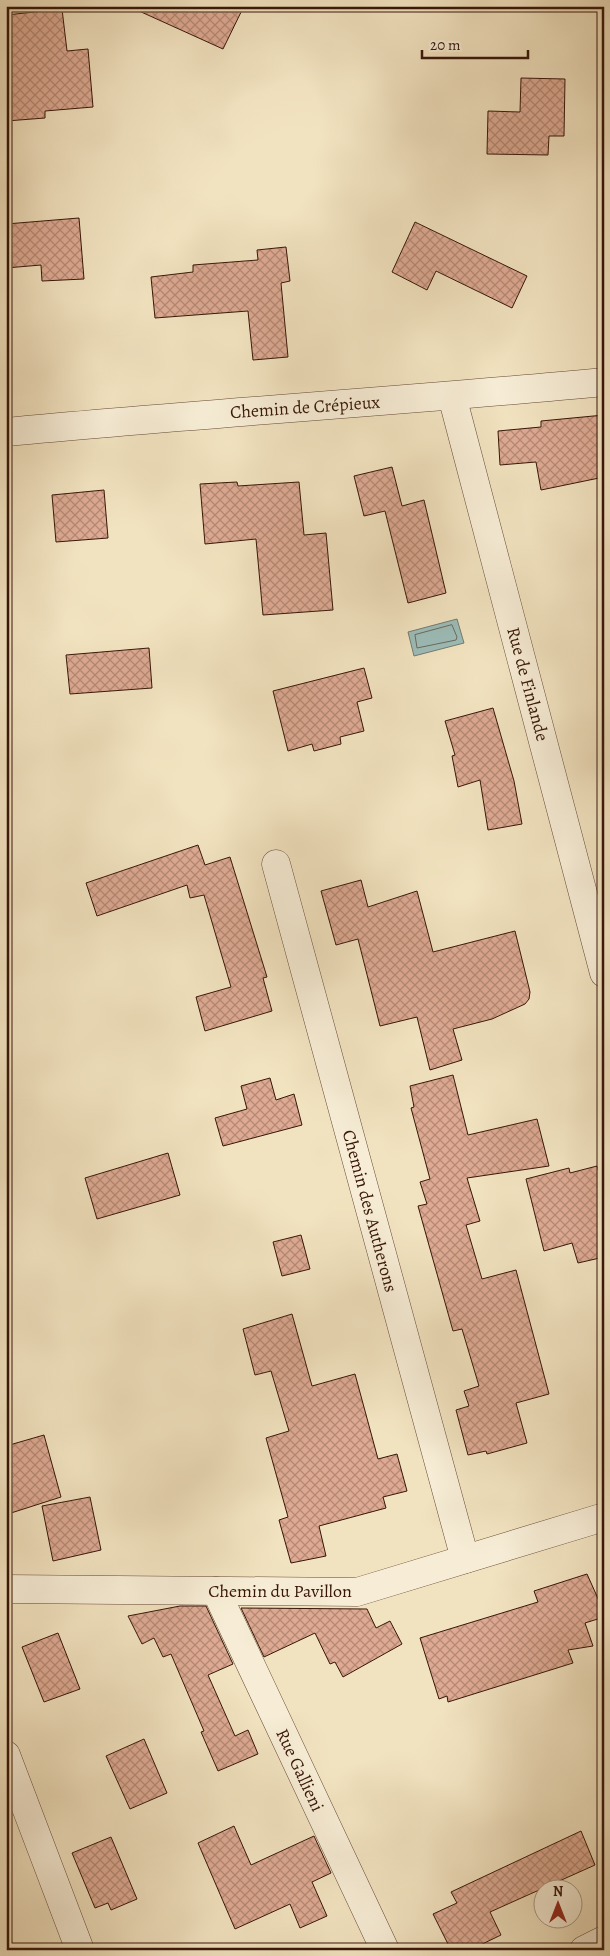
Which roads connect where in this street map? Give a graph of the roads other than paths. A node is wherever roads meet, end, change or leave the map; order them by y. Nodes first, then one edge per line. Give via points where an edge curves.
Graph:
1 (604, 382) edge
2 (452, 396) junction
3 (6, 432) edge
4 (276, 864) dead end
5 (604, 973) edge
6 (604, 1517) edge
7 (465, 1559) junction
8 (6, 1590) edge
9 (216, 1591) junction
10 (6, 1755) edge
11 (604, 1940) edge
12 (80, 1950) edge
13 (385, 1950) edge
14 (584, 1950) edge

1 - 2 street, Chemin de Crépieux
2 - 3 street, Chemin de Crépieux
2 - 5 street, Rue de Finlande
4 - 7 street, Chemin des Autherons
6 - 7 street, Chemin du Pavillon
7 - 9 street, Chemin du Pavillon via 356,1592
8 - 9 street, Chemin du Pavillon
9 - 13 street, Rue Gallieni
10 - 12 street
11 - 14 street

